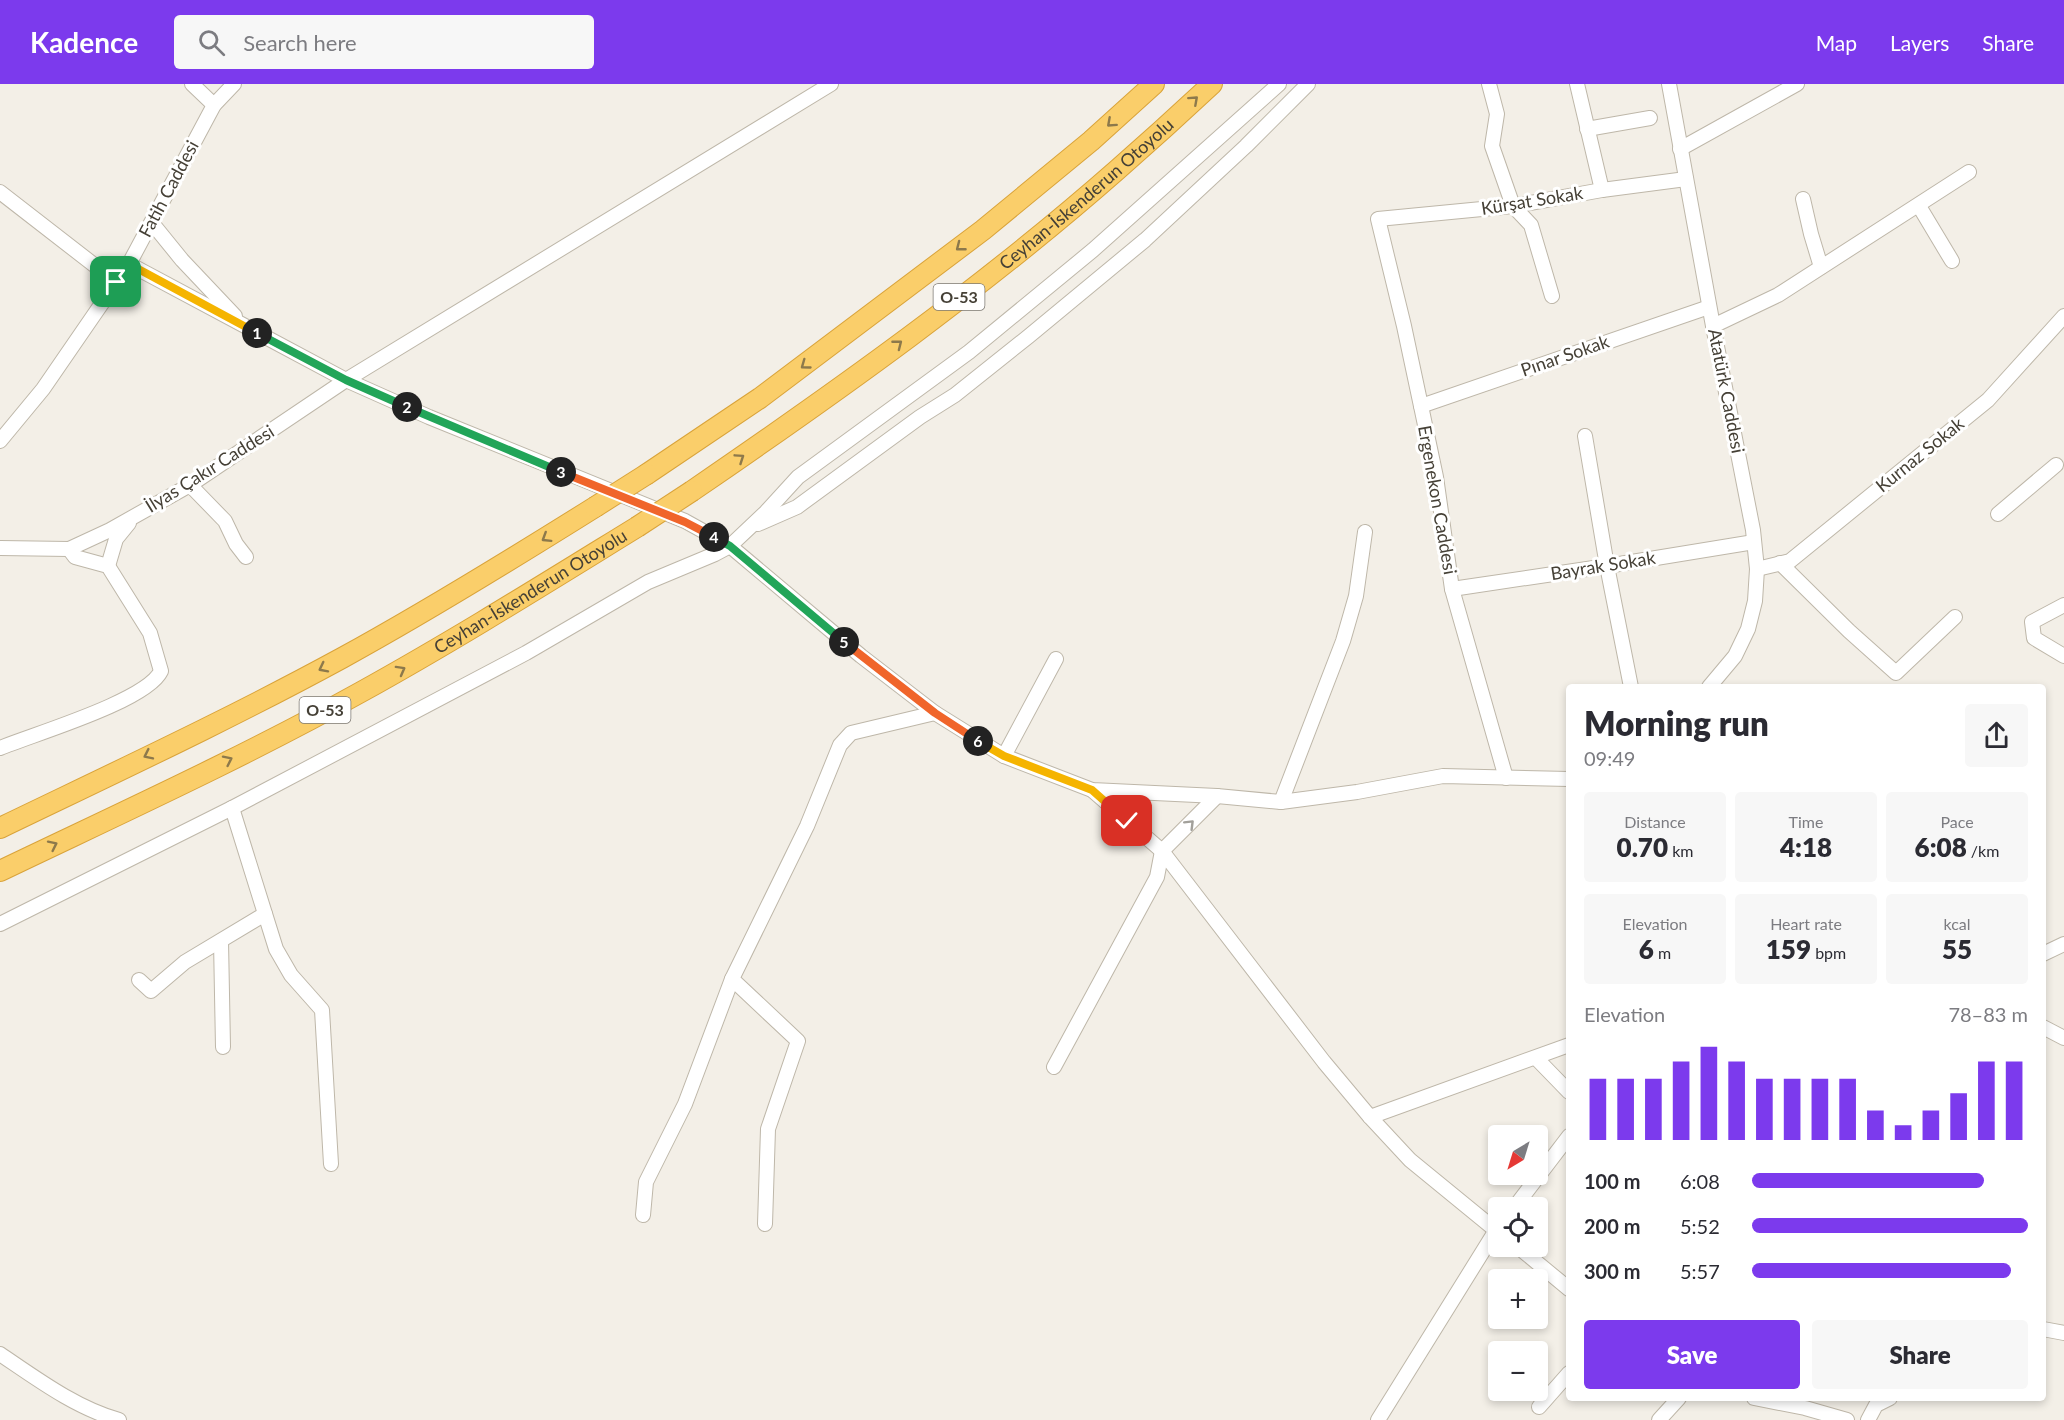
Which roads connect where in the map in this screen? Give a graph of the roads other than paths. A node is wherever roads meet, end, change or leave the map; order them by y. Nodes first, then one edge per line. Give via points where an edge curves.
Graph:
1 (192, 84) edge
2 (234, 84) edge
3 (831, 84) edge
4 (1154, 84) edge
5 (1212, 84) edge
6 (1280, 84) edge
7 (1308, 84) edge
8 (1489, 84) edge
9 (1577, 84) edge
10 (1670, 84) edge
11 (1797, 84) edge
12 (214, 105) junction
13 (1650, 117) dead end
14 (1587, 129) junction
15 (1680, 149) junction
16 (1969, 172) dead end
17 (1686, 179) junction
18 (1602, 190) junction
19 (0, 192) edge
20 (1803, 199) dead end
21 (1919, 206) junction
22 (1513, 207) junction
23 (1378, 219) joint
24 (152, 223) junction
25 (1952, 261) dead end
26 (129, 264) junction
27 (1821, 267) junction
28 (116, 282) junction
29 (1552, 296) dead end
30 (1709, 307) junction
31 (2064, 316) edge
32 (242, 324) junction
33 (1713, 326) junction
34 (346, 380) junction
35 (1422, 406) junction
36 (1585, 436) dead end
37 (0, 441) edge
38 (2061, 465) edge
39 (190, 485) junction
40 (1998, 514) dead end
41 (135, 516) junction
42 (748, 529) junction
43 (1365, 532) dead end
44 (1754, 542) junction
45 (730, 546) junction
46 (0, 548) edge
47 (69, 549) junction
48 (246, 557) dead end
49 (1780, 563) junction
50 (108, 566) junction
51 (1607, 566) junction
52 (1757, 569) junction
53 (1452, 589) junction
54 (2064, 605) edge
55 (1955, 617) dead end
56 (2064, 656) edge
57 (1056, 659) dead end
58 (1630, 684) edge
59 (1712, 684) edge
60 (935, 713) junction
61 (0, 748) edge
62 (1004, 756) junction
63 (1506, 778) junction
64 (1566, 779) edge
65 (1092, 790) junction
66 (1217, 796) junction
67 (1281, 802) junction
68 (232, 808) junction
69 (0, 828) edge
70 (1162, 851) junction
71 (0, 871) edge
72 (265, 914) junction
73 (0, 924) edge
74 (221, 940) junction
75 (2064, 944) edge
76 (2046, 953) edge
77 (732, 979) junction
78 (139, 980) dead end
79 (2046, 1029) edge
80 (2064, 1038) edge
81 (1566, 1046) edge
82 (223, 1047) dead end
83 (1536, 1058) junction
84 (1054, 1067) dead end
85 (1566, 1089) edge
86 (1370, 1117) junction
87 (1566, 1140) edge
88 (331, 1164) dead end
89 (1522, 1197) edge
90 (643, 1215) dead end
91 (1488, 1222) edge
92 (765, 1224) dead end
93 (1488, 1246) edge
94 (1530, 1257) edge
95 (1566, 1287) edge
96 (2046, 1330) edge
97 (2064, 1333) edge
98 (0, 1354) edge
99 (1566, 1376) edge
100 (1676, 1401) edge
101 (1769, 1401) edge
102 (1873, 1402) edge
103 (1539, 1407) dead end
104 (101, 1415) junction
105 (86, 1420) edge
106 (119, 1420) edge
107 (1378, 1420) edge
108 (1659, 1420) edge
109 (1847, 1420) edge
110 (1868, 1420) edge

1 - 12 street
2 - 12 street, Fatih Caddesi
3 - 34 street, İlyas Çakır Caddesi
4 -> 69 highway, Ceyhan-İskenderun Otoyolu / O-53, bridge via 1091,141 964,244 760,398 647,474 454,595 340,659
71 -> 5 highway, Ceyhan-İskenderun Otoyolu / O-53, bridge via 359,693 474,628 692,491 873,363 1007,260 1116,171
6 - 42 street via 1093,250 969,352 798,477
7 - 42 street via 1145,240 1011,351 797,507
8 - 22 street via 1497,114 1492,146
9 - 14 street
10 - 15 street, Atatürk Caddesi
11 - 15 street
12 - 24 street, Fatih Caddesi
13 - 14 street
14 - 18 street
15 - 17 street, Atatürk Caddesi
16 - 21 street
17 - 18 street, Kürşat Sokak
17 - 30 street, Atatürk Caddesi
18 - 22 street, Kürşat Sokak
19 - 28 street
20 - 27 street
21 - 25 street
21 - 27 street
22 - 23 street, Kürşat Sokak
22 - 29 street via 1531,225
23 - 35 street, Ergenekon Caddesi
24 - 26 street, Fatih Caddesi
24 - 32 street
26 - 28 street, Fatih Caddesi
26 - 32 street
27 - 33 street via 1778,295
28 - 37 street, Fatih Caddesi via 43,389
30 - 33 street, Atatürk Caddesi
30 - 35 street, Pınar Sokak
31 - 49 street, Kurnaz Sokak via 1988,400 1790,561
32 - 34 street
33 - 44 street, Atatürk Caddesi
34 - 39 street, İlyas Çakır Caddesi
34 - 45 street via 685,522
35 - 53 street, Ergenekon Caddesi
36 - 51 street
38 - 40 street
39 - 41 street, İlyas Çakır Caddesi
39 - 48 street via 225,521
41 - 47 street, İlyas Çakır Caddesi
41 - 50 street via 116,539
42 - 45 street
43 - 67 street via 1356,596 1343,641
44 - 51 street, Bayrak Sokak
44 - 52 street, Atatürk Caddesi
45 - 60 street
45 - 68 street via 648,582 526,652
46 - 47 street
47 - 50 street via 75,557
49 - 52 street, Kurnaz Sokak
49 - 55 street via 1896,673
50 - 61 street via 150,633 161,671 158,677 104,709
51 - 53 street, Bayrak Sokak
51 - 58 street
52 - 59 street, Atatürk Caddesi via 1748,629 1735,657
53 - 63 street, Ergenekon Caddesi
54 - 56 street via 2032,622 2034,638
57 - 62 street
60 - 62 street
60 - 77 street via 851,733 840,746 807,826
62 - 65 street
63 - 64 street
63 - 67 street via 1443,776
65 - 66 street
65 - 70 street
66 - 67 street
70 -> 66 street
68 - 72 street
68 - 73 street
70 - 84 street via 1157,877
70 - 86 street via 1323,1062
72 - 74 street
72 - 88 street via 276,949 291,975 322,1010
74 - 78 street via 185,962 151,991
74 - 82 street
75 - 76 street
77 - 90 street via 685,1104 646,1182
77 - 92 street via 798,1041 768,1129
79 - 80 street
81 - 83 street
83 - 85 street
83 - 86 street
86 - 91 street via 1410,1160
87 - 89 street
93 - 107 street
94 - 95 street
96 - 97 street
98 - 104 street via 47,1386
99 - 103 street
100 - 108 street
101 - 109 street
102 - 110 street
104 - 105 street
104 - 106 street

